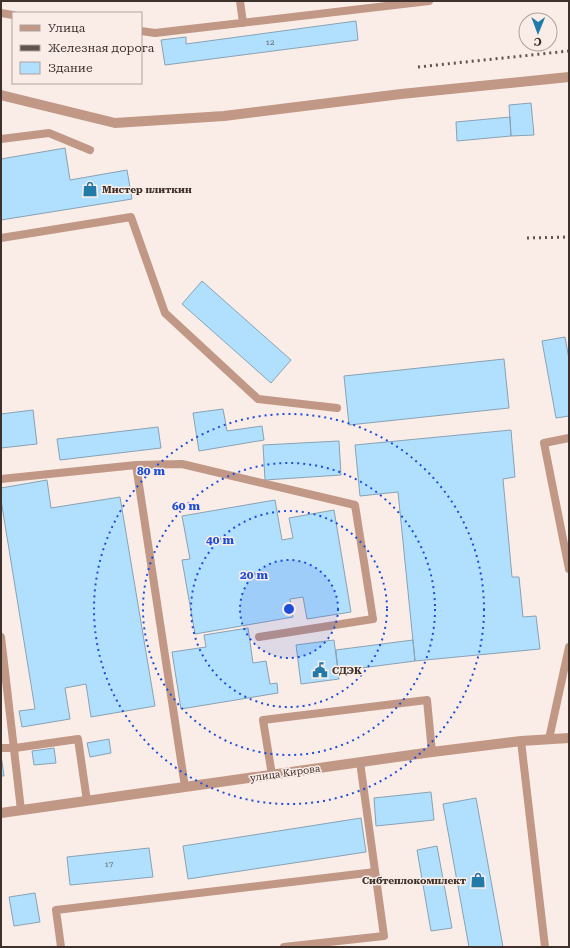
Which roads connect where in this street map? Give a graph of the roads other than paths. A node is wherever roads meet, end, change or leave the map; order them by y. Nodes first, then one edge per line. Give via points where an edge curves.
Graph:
1 (240, 1) edge
2 (429, 1) edge
3 (1, 13) edge
4 (12, 15) edge
5 (243, 23) junction
6 (142, 31) edge
7 (569, 77) edge
8 (1, 95) edge
9 (1, 139) edge
10 (90, 150) dead end
11 (1, 238) edge
12 (337, 408) dead end
13 (569, 438) edge
14 (136, 465) junction
15 (1, 479) edge
16 (569, 568) edge
17 (1, 637) edge
18 (259, 637) dead end
19 (569, 647) edge
20 (569, 738) edge
21 (549, 739) junction
22 (520, 741) junction
23 (1, 748) edge
24 (14, 748) junction
25 (432, 752) junction
26 (360, 762) junction
27 (272, 775) junction
28 (185, 787) junction
29 (87, 801) junction
30 (22, 810) junction
31 (1, 813) edge
32 (375, 872) junction
33 (60, 947) edge
34 (284, 947) edge
35 (545, 947) edge

1 - 5 lane
2 - 5 lane
3 - 4 lane
5 - 6 lane via 155,33
7 - 8 street via 224,116 115,123
9 - 10 lane via 49,133
11 - 12 lane via 131,217 165,313 258,399
13 - 16 lane via 544,443
14 - 15 lane
14 - 18 lane via 182,464 355,505 373,619
14 - 28 lane
17 - 24 lane
19 - 21 lane
20 - 21 street, улица Кирова
21 - 22 street, улица Кирова
22 - 25 street, улица Кирова
22 - 35 lane
23 - 24 lane
24 - 29 lane via 78,739
24 - 30 lane
25 - 26 street, улица Кирова
25 - 27 lane via 427,700 263,720
26 - 27 street, улица Кирова
26 - 32 lane
27 - 28 street, улица Кирова
28 - 29 street, улица Кирова
29 - 30 street, улица Кирова
30 - 31 street, улица Кирова
32 - 33 lane via 56,910
32 - 34 lane via 384,936

